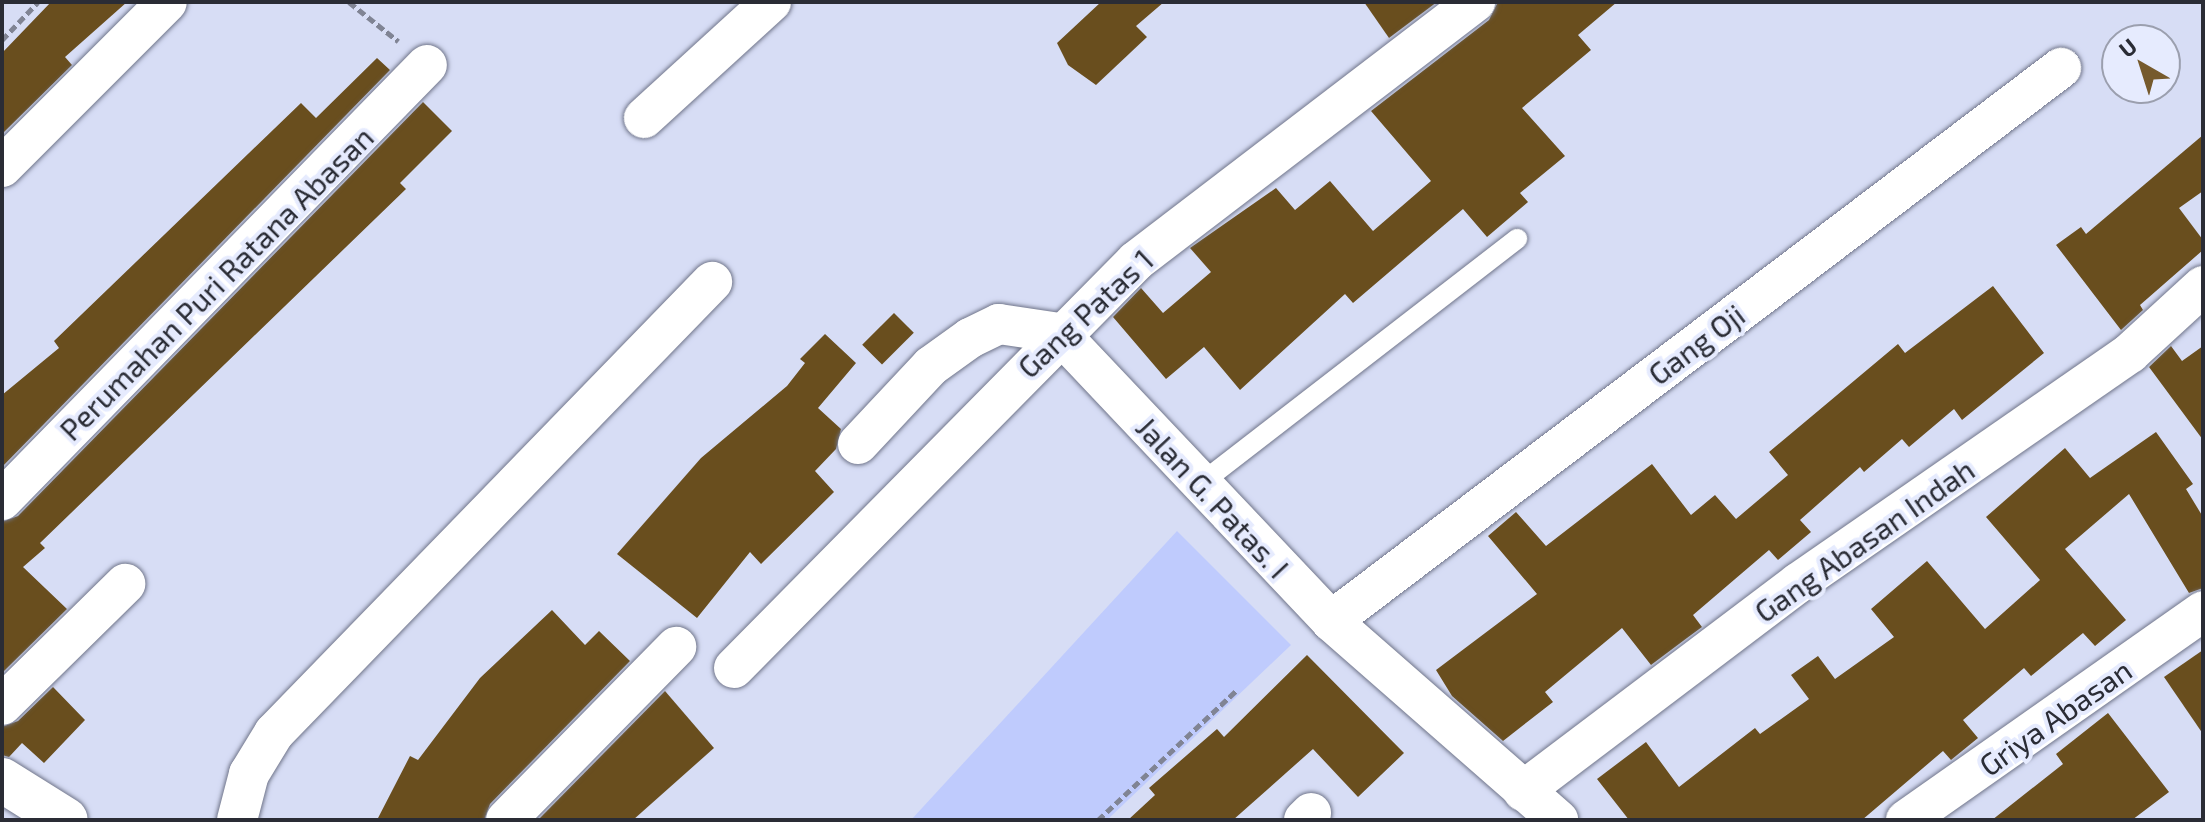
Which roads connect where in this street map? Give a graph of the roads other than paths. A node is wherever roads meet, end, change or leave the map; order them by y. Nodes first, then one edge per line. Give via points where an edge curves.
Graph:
1 (167, 2) edge
2 (771, 2) edge
3 (1475, 2) edge
4 (427, 65) road end
5 (2061, 68) dead end
6 (644, 118) dead end
7 (2, 167) edge
8 (1517, 239) dead end
9 (712, 282) dead end
10 (2203, 286) edge
11 (1059, 333) junction
12 (858, 444) dead end
13 (1200, 484) junction
14 (2, 500) edge
15 (125, 584) dead end
16 (2203, 611) edge
17 (1331, 621) junction
18 (676, 647) dead end
19 (734, 668) dead end
20 (2, 705) edge
21 (2, 780) edge
22 (1523, 791) junction
23 (66, 820) edge
24 (237, 820) edge
25 (506, 820) edge
26 (1558, 820) edge
27 (1906, 820) edge

1 - 7 street
2 - 6 street
3 - 11 street, Gang Patas 1 via 1136,261
4 - 14 street, Perumahan Puri Ratana Abasan
5 - 17 street, Gang Oji
8 - 13 lane
9 - 24 street via 274,733 249,774
10 - 22 street, Gang Abasan Indah via 2130,353 1798,583
11 - 12 street via 999,324 970,338 931,366
11 - 13 street, Jalan G. Patas. I
11 - 19 street, Gang Patas 1
13 - 17 street, Jalan G. Patas. I
15 - 20 street
16 - 27 street, Griya Abasan
17 - 22 street, Jalan G. Patas. I
18 - 25 street
21 - 23 street
22 - 26 street, Jalan G. Patas. I

